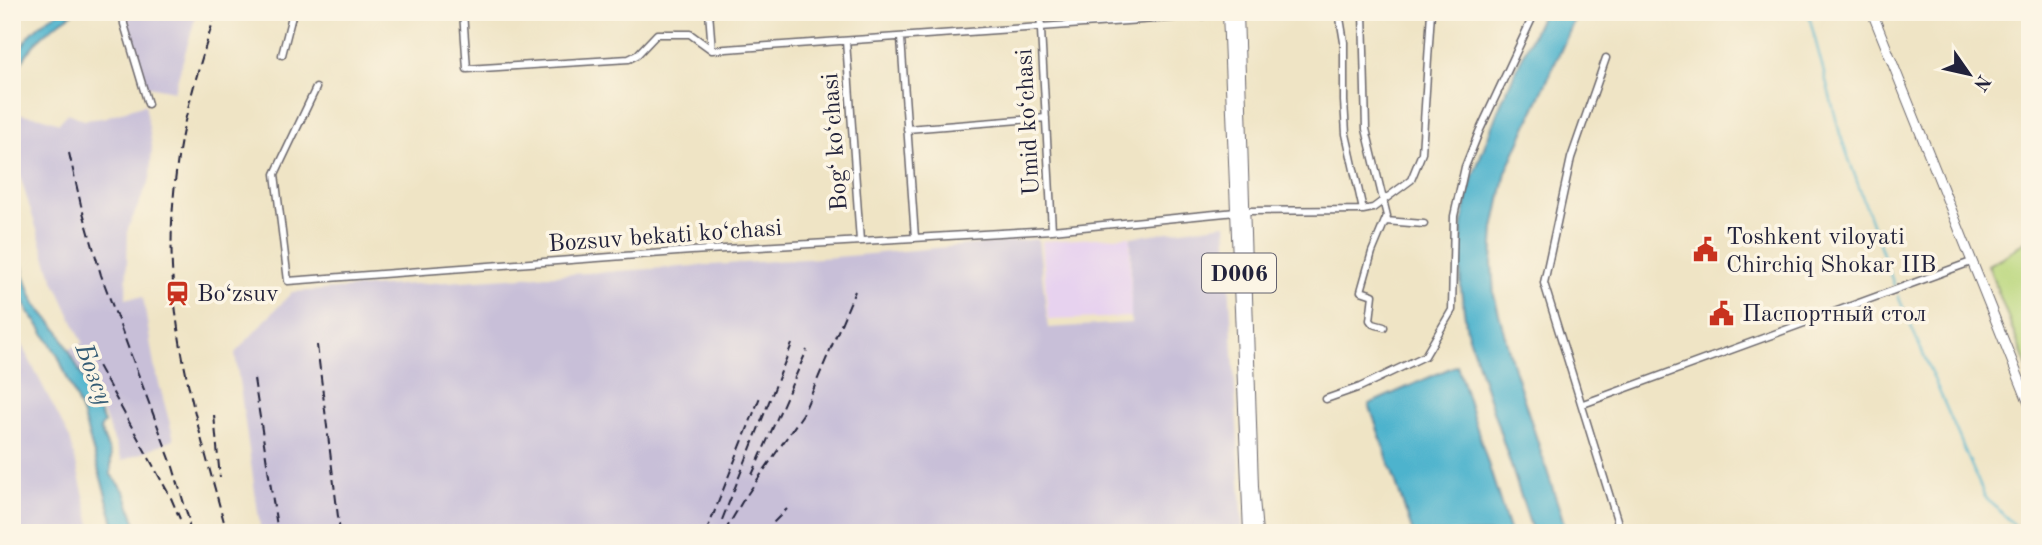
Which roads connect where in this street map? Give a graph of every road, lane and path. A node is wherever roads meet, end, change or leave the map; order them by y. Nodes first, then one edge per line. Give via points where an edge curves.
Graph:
1 (123, 12) edge
2 (293, 12) edge
3 (463, 12) edge
4 (709, 12) edge
5 (1040, 12) edge
6 (1136, 12) edge
7 (1256, 12) edge
8 (1336, 12) edge
9 (1363, 12) edge
10 (1431, 12) edge
11 (1535, 12) edge
12 (1872, 12) edge
13 (1233, 13) edge
14 (1136, 21) junction
15 (1041, 29) junction
16 (901, 38) junction
17 (846, 41) junction
18 (712, 50) junction
19 (282, 55) dead end
20 (1606, 58) dead end
21 (316, 88) dead end
22 (148, 104) dead end
23 (1046, 118) junction
24 (907, 129) junction
25 (1384, 199) junction
26 (1363, 210) junction
27 (1242, 211) junction
28 (1385, 221) junction
29 (1424, 224) dead end
30 (1052, 229) junction
31 (915, 238) junction
32 (860, 241) junction
33 (1971, 262) junction
34 (1384, 327) dead end
35 (1326, 399) dead end
36 (1583, 404) junction
37 (2030, 406) edge
38 (1248, 533) edge
39 (1257, 533) edge
40 (1620, 533) edge

1 - 22 street
2 - 19 street
3 - 18 street via 467,69 629,59 656,34 690,34
4 - 18 street
5 - 15 street, Umid ko‘chasi
6 - 14 street
7 - 13 street
8 - 26 street via 1344,42 1346,134
9 - 25 street via 1366,129
10 - 25 street via 1422,153 1411,180
11 - 35 street via 1465,167 1454,216 1452,310 1425,356
12 - 33 main road
13 - 14 street
13 - 27 main road, D006
14 - 15 street
15 - 16 street
15 - 23 street, Umid ko‘chasi
16 - 17 street
16 - 24 street
17 - 18 street
17 - 32 street, Bog‘ ko‘chasi
20 - 36 street via 1571,158 1544,283
21 - 32 street, Bozsuv bekati ko‘chasi via 275,174 288,281
23 - 24 street
23 - 30 street, Umid ko‘chasi
24 - 31 street
25 - 26 street
25 - 28 street
26 - 27 street, Bozsuv bekati ko‘chasi
27 - 30 street, Bozsuv bekati ko‘chasi
27 - 38 main road, D006
27 - 39 main road, D006
28 - 29 street
28 - 34 street via 1361,291 1373,295 1370,320
30 - 31 street, Bozsuv bekati ko‘chasi
31 - 32 street, Bozsuv bekati ko‘chasi
33 - 36 street
33 - 37 main road
36 - 40 street

